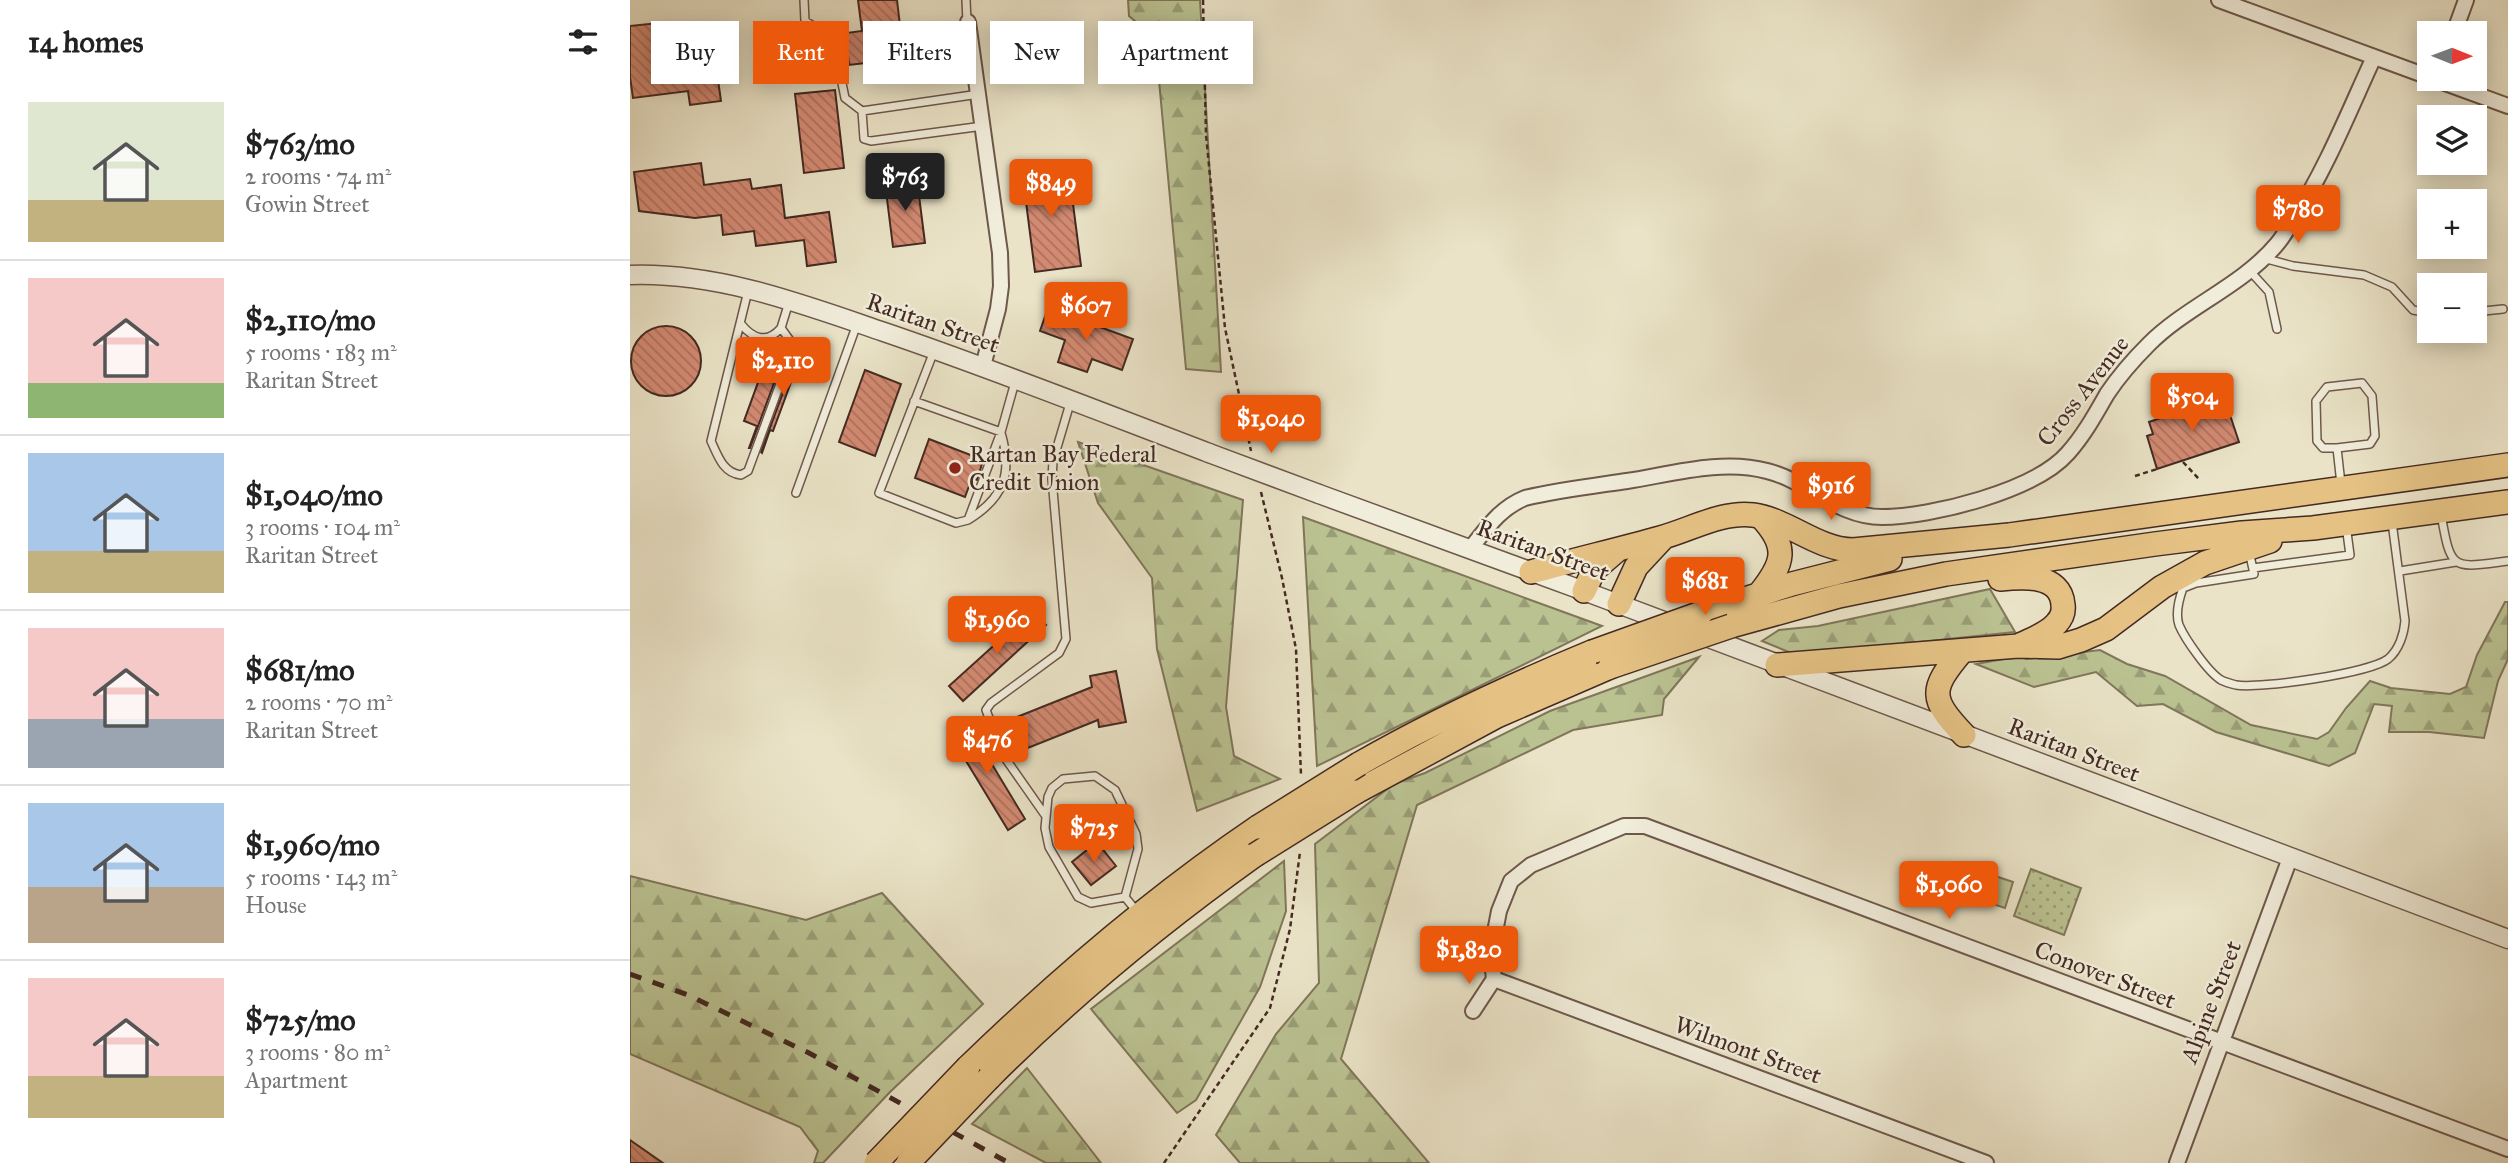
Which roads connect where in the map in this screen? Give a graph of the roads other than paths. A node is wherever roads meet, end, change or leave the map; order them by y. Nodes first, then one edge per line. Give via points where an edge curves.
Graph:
1 (804, 0) edge
2 (966, 0) edge
3 (2220, 0) edge
4 (2466, 0) edge
5 (2246, 5) edge
6 (968, 21) edge
7 (2458, 21) edge
8 (2374, 57) junction
9 (2417, 73) edge
10 (976, 74) edge
11 (2468, 91) edge
12 (979, 94) junction
13 (2508, 106) edge
14 (862, 111) junction
15 (984, 125) junction
16 (2263, 257) junction
17 (2249, 270) junction
18 (630, 275) edge
19 (748, 290) junction
20 (790, 301) junction
21 (2502, 309) dead end
22 (2417, 311) edge
23 (2487, 311) edge
24 (858, 323) junction
25 (741, 324) junction
26 (781, 328) junction
27 (2277, 328) dead end
28 (935, 349) junction
29 (983, 366) junction
30 (1016, 377) junction
31 (1071, 400) junction
32 (914, 401) junction
33 (1001, 432) junction
34 (2337, 448) junction
35 (2508, 466) edge
36 (2342, 489) junction
37 (796, 494) dead end
38 (2508, 502) edge
39 (2441, 511) junction
40 (1761, 517) junction
41 (2392, 517) junction
42 (968, 520) junction
43 (2346, 524) junction
44 (2313, 528) junction
45 (1664, 537) junction
46 (1975, 539) junction
47 (1620, 548) junction
48 (1470, 549) junction
49 (2251, 558) junction
50 (2508, 561) edge
51 (2456, 562) junction
52 (2400, 571) junction
53 (1531, 572) junction
54 (2193, 577) junction
55 (1914, 580) junction
56 (1584, 591) junction
57 (1760, 593) junction
58 (1619, 604) junction
59 (2018, 646) junction
60 (1962, 651) junction
61 (1777, 665) junction
62 (1964, 735) junction
63 (1045, 815) junction
64 (2290, 858) junction
65 (1131, 905) junction
66 (2508, 939) edge
67 (1494, 979) junction
68 (1473, 1011) dead end
69 (2220, 1043) junction
70 (2508, 1150) edge
71 (876, 1163) edge
72 (908, 1163) edge
73 (1986, 1163) edge
74 (2177, 1163) edge

1 - 14 lane via 805,21 834,44 845,98
2 - 6 lane
3 - 5 street
4 - 7 street
5 - 8 street
8 - 9 street
8 - 16 street, Cross Avenue via 2316,184 2277,244
10 - 12 street
11 - 13 street
12 - 14 lane
12 - 15 street
14 - 15 lane via 864,139 871,141
15 - 29 street via 1001,286
16 - 17 street, Cross Avenue
16 - 22 lane via 2293,266 2364,275 2392,287
17 - 27 lane via 2269,292
17 - 48 street, Cross Avenue via 2150,343 2108,393 2068,454 2032,479 2004,491 1914,514 1872,517 1843,509 1774,472 1702,469 1525,498 1498,514
18 - 19 street, Raritan Street via 694,279
19 - 20 street, Raritan Street
19 - 25 lane
20 - 24 street, Raritan Street
20 - 26 lane
21 - 23 lane
24 - 28 street, Raritan Street
24 - 37 lane
25 - 26 lane via 750,335 763,339
25 - 26 lane via 711,441 724,467 741,475 748,471 794,346
28 - 29 street, Raritan Street
28 - 32 lane
29 - 30 street, Raritan Street
30 - 31 street, Raritan Street
30 - 33 lane
31 - 48 street, Raritan Street, bridge
31 - 63 lane via 1052,479 1066,639 1059,653 986,710 1003,755
32 - 33 lane
32 - 42 lane via 878,493 956,523
33 - 42 lane
33 - 42 lane via 1006,469 998,492 990,505
34 - 34 lane via 2370,444 2375,436 2372,396 2362,383 2328,387 2316,401 2317,441 2323,448
34 - 36 lane
35 - 36 highway
36 - 46 highway
38 - 39 highway
39 - 41 highway
39 - 51 lane via 2448,552
40 - 45 highway via 1723,518
40 - 46 highway via 1843,550
40 - 57 highway via 1777,536 1781,554
41 - 43 highway
41 - 52 lane
43 - 44 highway
43 - 49 lane via 2350,555
44 - 49 highway
44 - 55 highway via 2155,544
45 - 47 highway
45 - 58 highway via 1636,567
46 - 57 highway
47 - 53 highway
47 - 56 highway via 1594,570
48 - 53 street, Raritan Street
49 - 54 highway
50 - 51 lane via 2468,566
51 - 52 lane
52 - 54 lane via 2404,636 2389,658 2358,670 2238,685 2221,680 2202,661 2179,624 2178,604
53 - 56 street, Raritan Street
54 - 59 highway via 2162,587 2093,635 2058,647
55 - 59 highway via 2024,577 2050,584 2063,602 2062,616 2045,633
55 - 72 highway, bridge via 1731,626 1610,667 1497,716 1356,792 1255,855 1122,956 1046,1022
56 - 58 street, Raritan Street
57 - 65 highway, bridge via 1592,652 1456,712 1359,764 1193,872
58 - 61 street, Raritan Street
59 - 60 highway
60 - 61 highway
60 - 62 highway via 1942,677 1937,696 1945,715
61 - 62 street, Raritan Street
62 - 64 street, Raritan Street
63 - 65 lane via 1049,847 1078,897
63 - 65 lane via 1052,788 1063,779 1096,776 1115,790 1136,834
64 - 66 street, Raritan Street
64 - 69 street, Alpine Street
65 - 71 highway, bridge via 1075,967 968,1067
67 - 68 street
67 - 69 street, Conover Street via 1490,953 1511,881 1531,865 1624,826 1646,826
67 - 73 street, Wilmont Street
69 - 70 street, Conover Street
69 - 74 street, Alpine Street

